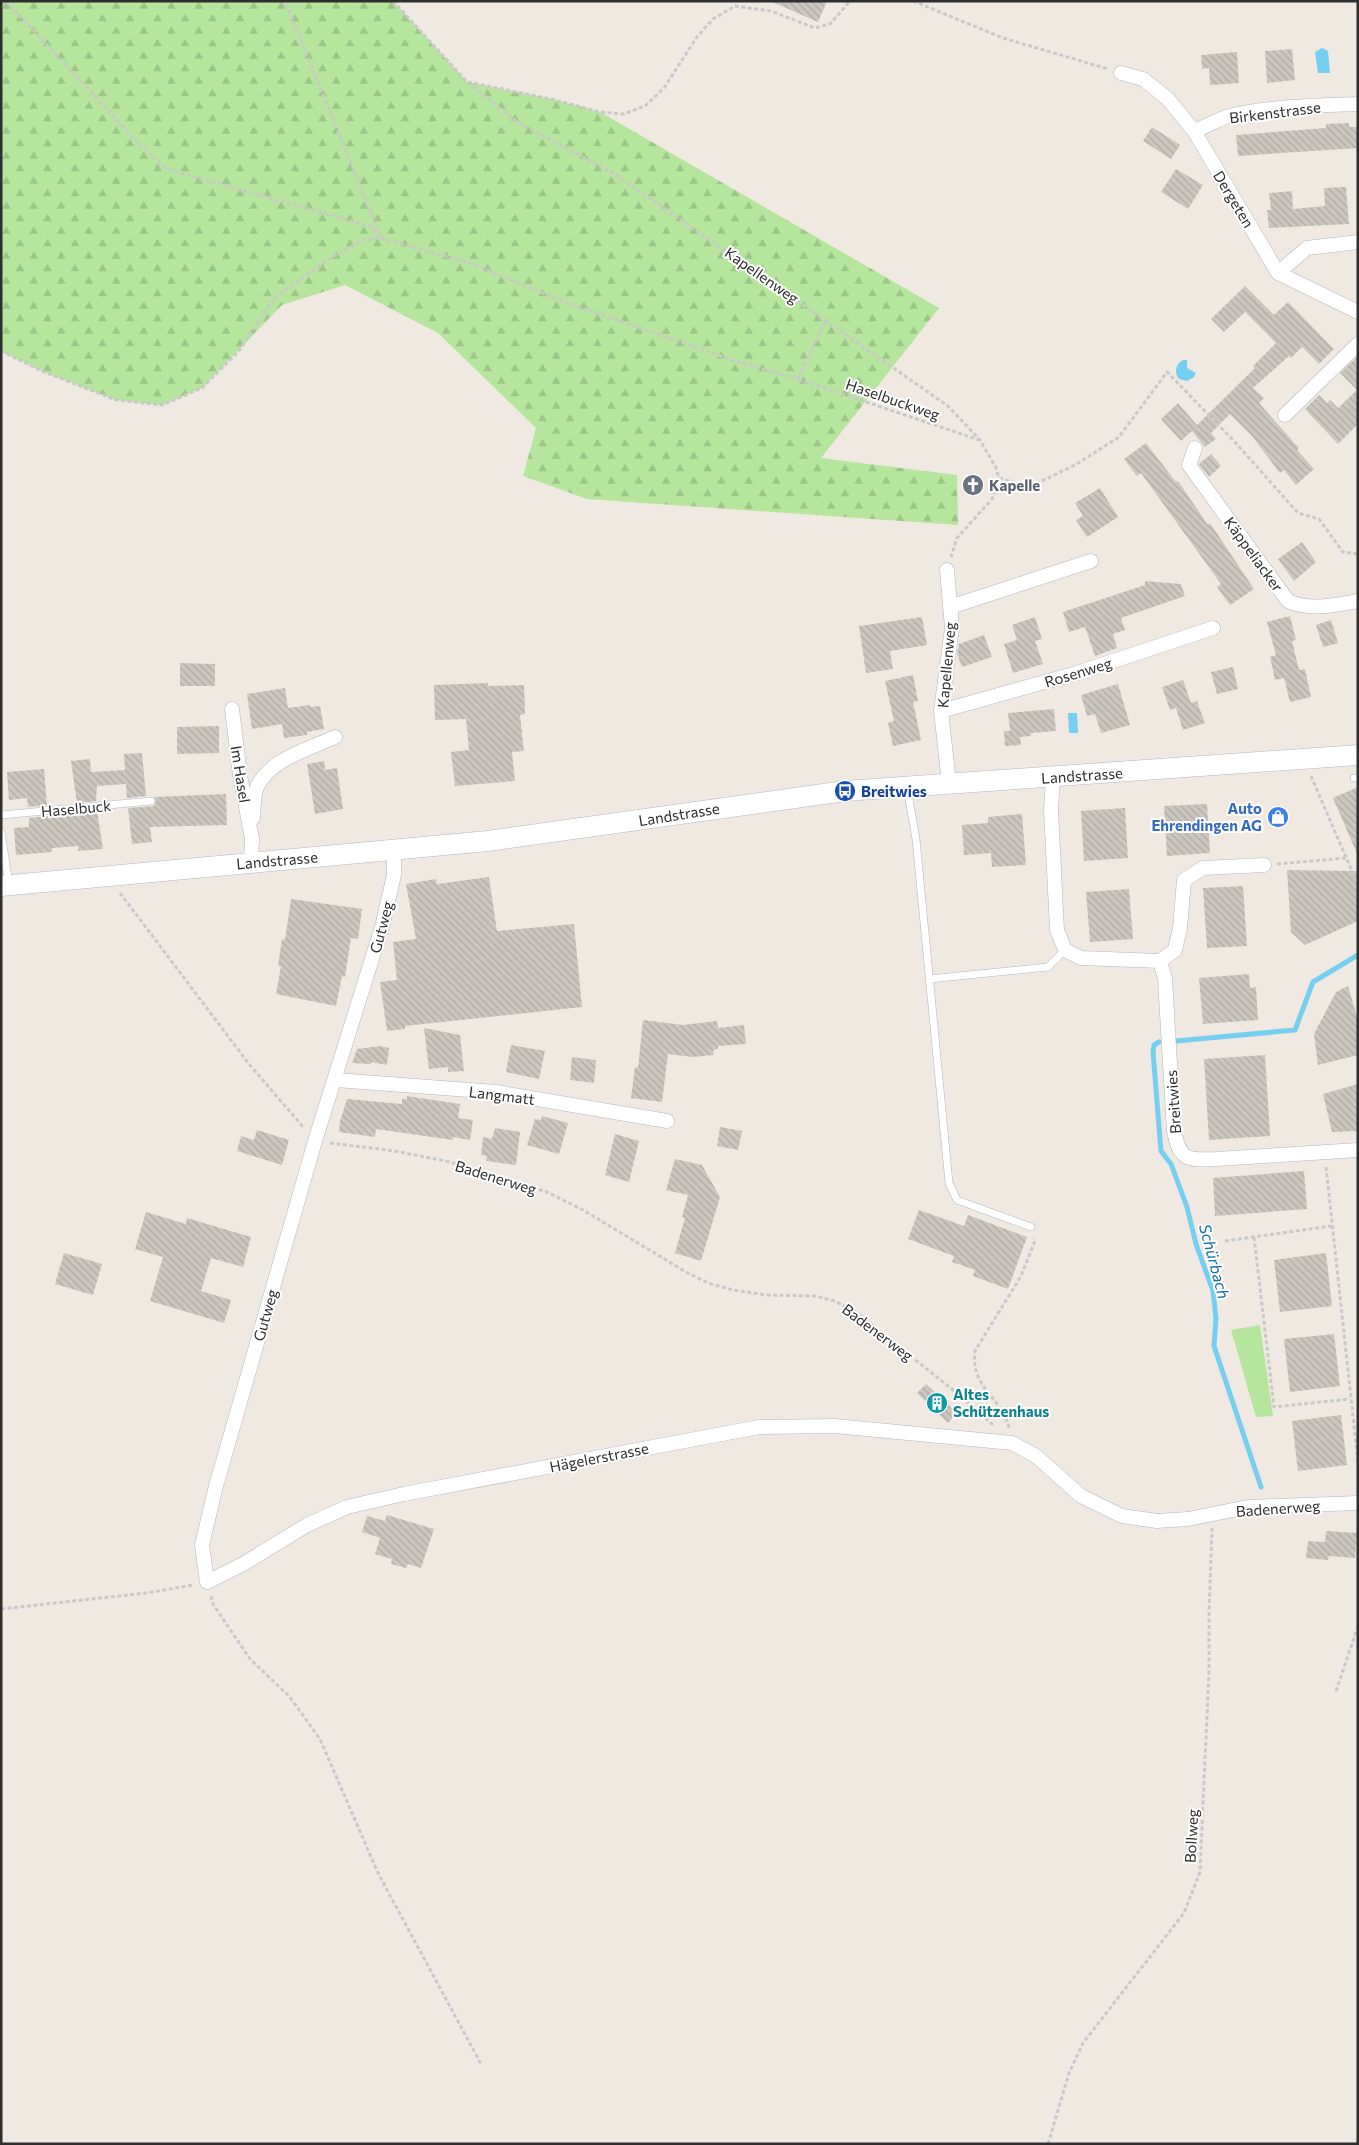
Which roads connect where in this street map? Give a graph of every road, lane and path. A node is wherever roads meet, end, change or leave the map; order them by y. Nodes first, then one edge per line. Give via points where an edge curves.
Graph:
1 (6, 1) edge
2 (285, 1) edge
3 (393, 1) edge
4 (850, 1) edge
5 (913, 1) edge
6 (1121, 73) joint
7 (467, 82) junction
8 (1358, 104) edge
9 (1194, 131) junction
10 (381, 238) junction
11 (1358, 242) edge
12 (1278, 273) junction
13 (1358, 312) edge
14 (826, 320) junction
15 (1358, 344) edge
16 (1, 351) edge
17 (798, 379) junction
18 (1285, 415) dead end
19 (980, 440) junction
20 (1195, 448) dead end
21 (1343, 552) dead end
22 (1358, 554) edge
23 (1091, 561) dead end
24 (947, 570) joint
25 (1358, 601) edge
26 (950, 607) junction
27 (1213, 628) dead end
28 (232, 708) dead end
29 (941, 711) junction
30 (335, 737) dead end
31 (1358, 755) edge
32 (1304, 760) junction
33 (1053, 778) junction
34 (949, 783) junction
35 (906, 786) junction
36 (151, 801) dead end
37 (1, 815) edge
38 (1, 832) edge
39 (252, 839) junction
40 (394, 851) junction
41 (1346, 858) junction
42 (251, 863) junction
43 (1264, 865) joint
44 (108, 876) junction
45 (1358, 885) edge
46 (5, 886) edge
47 (1065, 950) junction
48 (1160, 961) junction
49 (929, 979) junction
50 (336, 1080) junction
51 (667, 1121) dead end
52 (315, 1140) junction
53 (1358, 1150) edge
54 (1324, 1152) junction
55 (1331, 1226) junction
56 (1031, 1227) joint
57 (1254, 1236) junction
58 (1225, 1241) dead end
59 (1350, 1399) junction
60 (1012, 1443) junction
61 (1358, 1462) edge
62 (1358, 1503) edge
63 (1212, 1515) junction
64 (207, 1582) junction
65 (1, 1609) edge
66 (1358, 1626) edge
67 (1336, 1691) dead end
68 (481, 2064) dead end
69 (1048, 2144) edge

1 - 10 path via 166,169 369,226
2 - 10 path
3 - 7 path, Kapellenweg
4 - 7 path via 830,24 815,28 771,11 735,6 713,19 697,37 664,88 645,106 624,114 600,112
5 - 6 path via 1003,38
6 - 9 street, Dergeten via 1143,79 1168,99
7 - 14 path, Kapellenweg via 516,122 615,174
8 - 9 street, Birkenstrasse via 1252,112 1225,118
9 - 12 street, Dergeten
10 - 16 path via 364,240 334,256 275,297 238,351 202,388 162,405 116,400
10 - 17 path, Haselbuckweg via 468,262 574,305 732,360
11 - 12 street via 1307,248
12 - 13 street
14 - 17 path
14 - 19 path, Kapellenweg via 948,406
15 - 18 street
17 - 19 path, Haselbuckweg
19 - 24 path, Kapellenweg via 999,478 992,499 957,538
20 - 25 street, Käppeliacker via 1188,465 1288,601 1296,605 1328,606
21 - 22 path
23 - 26 street, Kapellenweg
24 - 26 street, Kapellenweg
26 - 29 street, Kapellenweg via 952,628
27 - 29 street, Rosenweg via 1077,673
28 - 39 street, Im Hasel
29 - 34 street, Kapellenweg
30 - 39 street, Im Hasel via 282,761 265,774 256,789
31 - 32 main road, Landstrasse
32 - 33 main road, Landstrasse
32 - 41 path
33 - 34 main road, Landstrasse
33 - 47 street via 1051,810 1057,930
34 - 35 main road, Landstrasse
35 - 40 main road, Landstrasse
35 - 49 lane via 916,839
36 - 37 lane, Haselbuck
38 - 46 lane
39 - 42 street, Im Hasel
40 - 42 main road, Landstrasse
40 - 50 street, Gutweg via 394,875 382,927
41 - 43 path
41 - 45 path
42 - 44 main road, Landstrasse
43 - 48 street via 1203,868 1184,880 1175,950
44 - 46 main road, Landstrasse
44 - 52 path via 249,1064
47 - 48 street via 1081,958
47 - 49 lane via 1048,967
48 - 54 street, Breitwies via 1165,979 1177,1148 1184,1156 1196,1160
49 - 56 lane via 949,1183 957,1200
50 - 51 street, Langmatt via 496,1092
50 - 52 street, Gutweg
52 - 60 path, Badenerweg via 450,1162 547,1192 708,1283 767,1295 815,1296 835,1301 857,1313 963,1398
52 - 64 street, Gutweg via 216,1486 202,1545
53 - 54 street, Breitwies
54 - 55 path
55 - 57 path
55 - 59 path
56 - 60 path via 1035,1241 1021,1276 975,1352 973,1364 976,1376 1007,1418
57 - 58 path
57 - 59 path via 1274,1407
59 - 61 path
60 - 63 street, Badenerweg via 1036,1456 1081,1496 1122,1516 1156,1521
60 - 64 street, Hägelerstrasse via 834,1426 760,1427 347,1507 307,1525
62 - 63 street, Badenerweg via 1248,1506
63 - 69 path, Bollweg via 1200,1872 1184,1913 1083,2043 1069,2073
64 - 65 path via 146,1593
64 - 68 path via 213,1604 250,1660 289,1696 320,1739 378,1873
66 - 67 path

